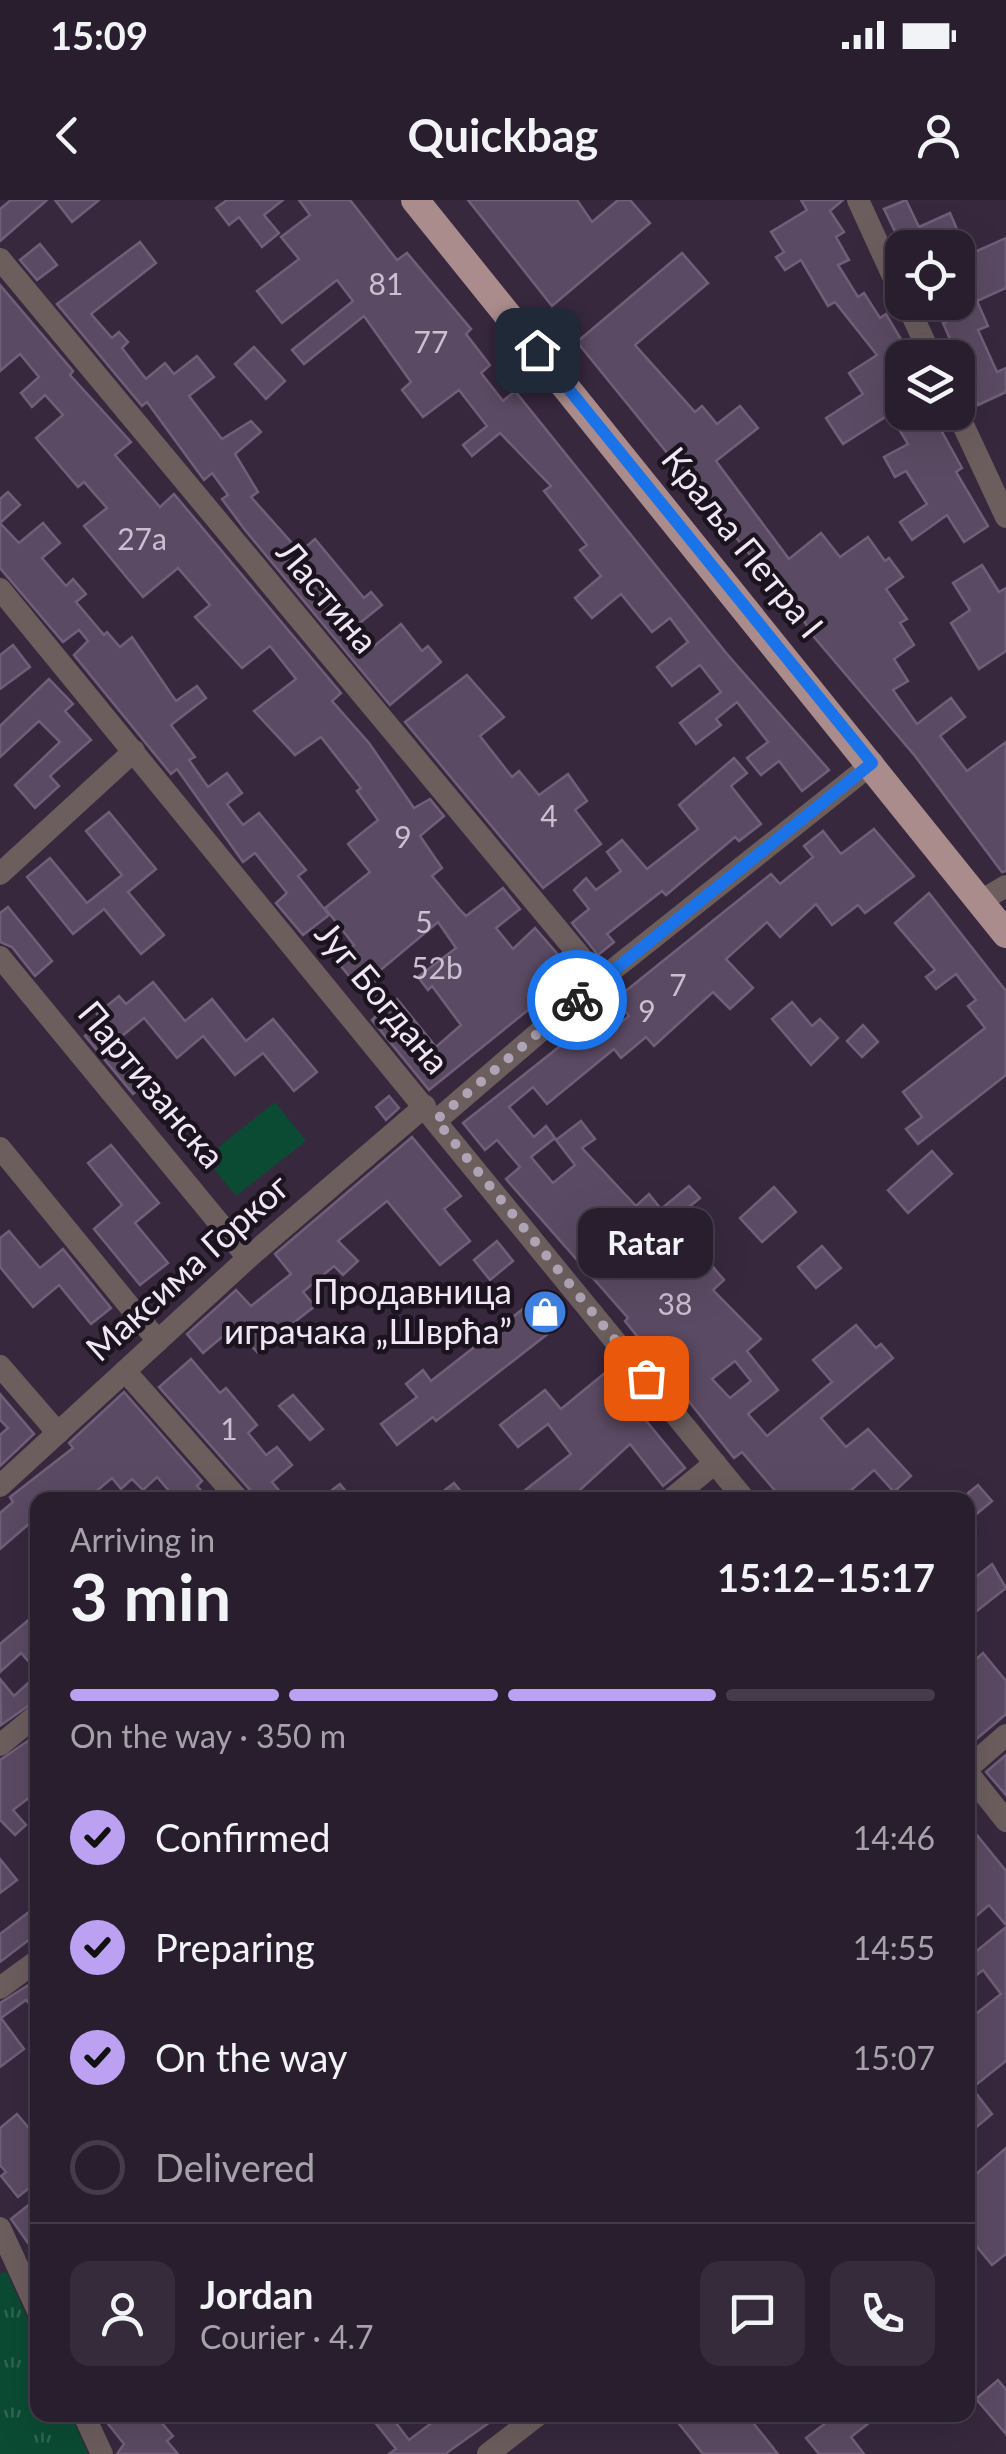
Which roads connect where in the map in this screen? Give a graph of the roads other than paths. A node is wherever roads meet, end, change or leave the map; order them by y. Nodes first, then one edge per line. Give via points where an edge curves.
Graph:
1 (858, 200) edge
2 (416, 201) edge
3 (885, 258) edge
4 (0, 259) edge
5 (966, 430) edge
6 (1006, 517) edge
7 (1, 593) edge
8 (134, 751) junction
9 (872, 763) junction
10 (0, 874) edge
11 (1006, 886) edge
12 (981, 901) junction
13 (1006, 934) edge
14 (0, 957) edge
15 (600, 980) junction
16 (431, 1113) junction
17 (0, 1148) edge
18 (248, 1258) junction
19 (158, 1341) junction
20 (0, 1366) edge
21 (125, 1371) junction
22 (58, 1433) junction
23 (715, 1463) junction
24 (0, 1486) edge
25 (232, 1492) edge
26 (680, 1492) edge
27 (739, 1492) edge
28 (30, 1721) edge
29 (1006, 1735) edge
30 (0, 1745) edge
31 (975, 1764) edge
32 (975, 1780) edge
33 (1006, 1821) edge
34 (30, 1965) edge
35 (0, 1988) edge
36 (0, 2228) edge
37 (5, 2254) edge
38 (30, 2297) edge
39 (87, 2422) edge
40 (529, 2422) edge
41 (102, 2454) edge
42 (488, 2454) edge

1 - 3 street
2 - 9 main road, Краља Петра I
4 - 15 street, Ластина
5 - 6 street
7 - 8 street, Југ Богдана
8 - 10 street
8 - 16 street, Југ Богдана
9 - 12 main road, Краља Петра I
9 - 15 street, Максима Горког
11 - 12 street
12 - 13 main road, Краља Петра I
14 - 18 street, Партизанска
15 - 16 street, Максима Горког
16 - 18 street, Максима Горког
16 - 23 street, Југ Богдана
17 - 19 street
18 - 19 street, Максима Горког
19 - 21 street, Максима Горког
20 - 22 street
21 - 22 street, Максима Горког
21 - 25 street
22 - 24 street, Максима Горког
23 - 26 street
23 - 27 street, Југ Богдана
28 - 30 street
29 - 31 street
32 - 33 street
34 - 35 street
36 - 37 street
37 - 38 street
39 - 41 street
40 - 42 street

